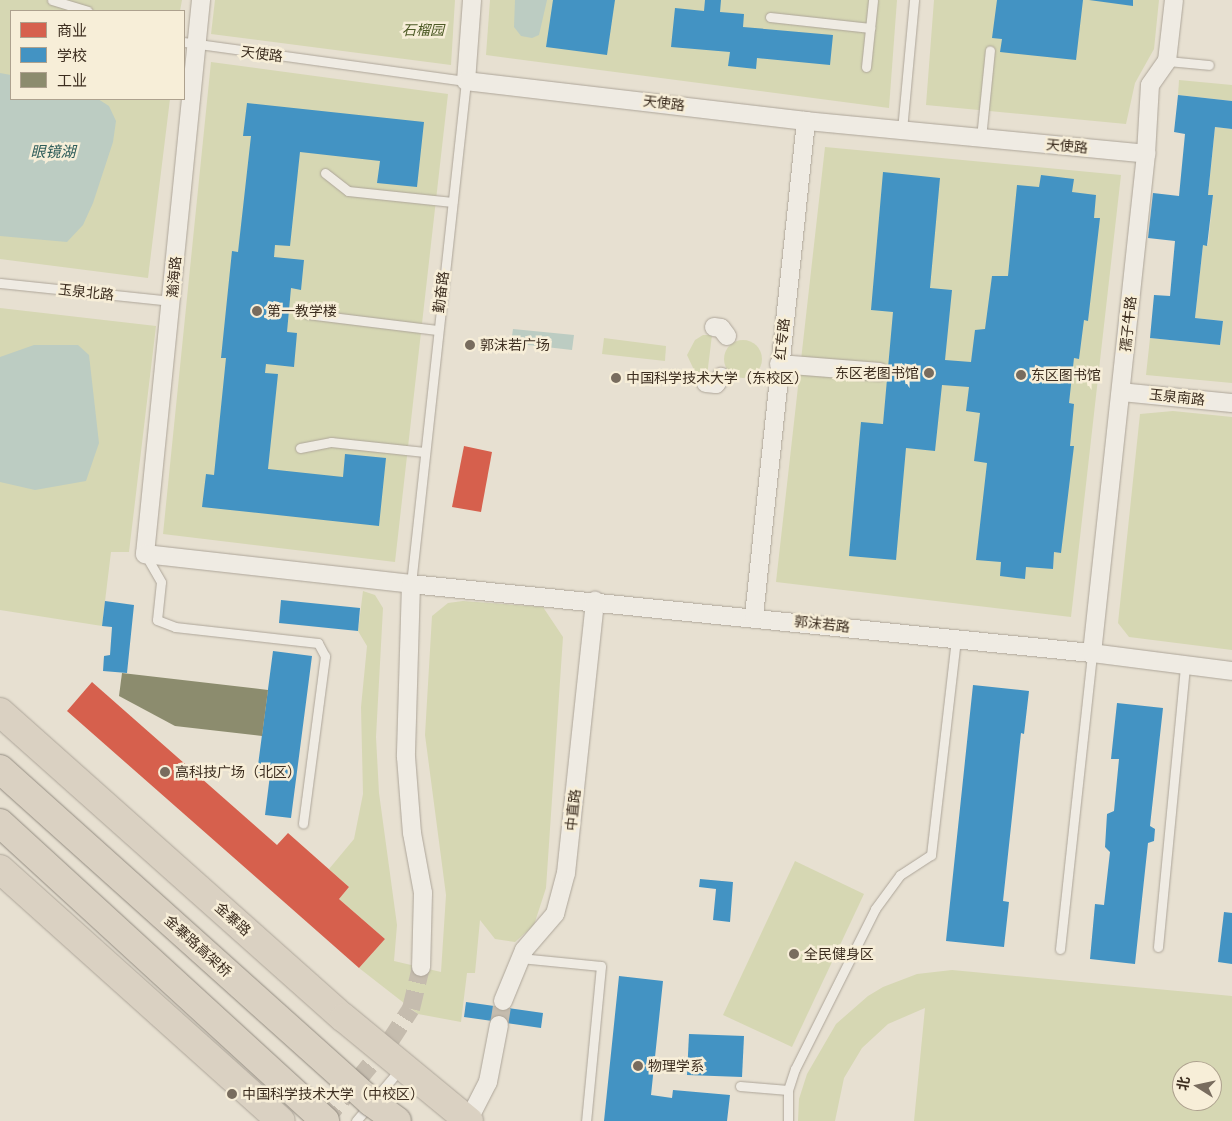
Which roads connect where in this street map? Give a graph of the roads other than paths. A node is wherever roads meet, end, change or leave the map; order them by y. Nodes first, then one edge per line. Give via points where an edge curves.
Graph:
1 (52, 0) edge
2 (201, 0) edge
3 (472, 0) edge
4 (873, 0) edge
5 (914, 0) edge
6 (1174, 0) edge
7 (85, 10) edge
8 (770, 17) dead end
9 (870, 28) junction
10 (190, 44) edge
11 (990, 50) dead end
12 (1167, 61) junction
13 (1209, 65) dead end
14 (866, 67) dead end
15 (466, 81) junction
16 (806, 121) junction
17 (902, 130) junction
18 (981, 138) junction
19 (1146, 154) junction
20 (325, 173) dead end
21 (452, 202) junction
22 (0, 283) edge
23 (172, 300) junction
24 (307, 314) dead end
25 (437, 330) junction
26 (779, 364) junction
27 (880, 372) dead end
28 (1122, 392) junction
29 (1232, 403) edge
30 (300, 448) dead end
31 (424, 452) junction
32 (145, 554) junction
33 (411, 584) junction
34 (595, 601) junction
35 (754, 616) junction
36 (956, 638) junction
37 (1092, 653) junction
38 (1185, 665) junction
39 (1232, 671) edge
40 (0, 712) edge
41 (0, 769) edge
42 (0, 822) edge
43 (303, 824) dead end
44 (0, 869) edge
45 (1158, 947) dead end
46 (1060, 949) dead end
47 (520, 958) junction
48 (421, 967) tunnel mouth
49 (503, 1001) tunnel mouth
50 (500, 1025) tunnel mouth
51 (402, 1068) junction
52 (740, 1086) dead end
53 (788, 1090) junction
54 (281, 1121) edge
55 (325, 1121) edge
56 (356, 1121) edge
57 (397, 1121) edge
58 (469, 1121) edge
59 (586, 1121) edge
60 (788, 1121) edge

1 - 7 lane
2 - 10 street, 瀚海路
3 - 15 street, 勤奋路
4 - 9 lane
5 - 17 lane
6 - 12 street, 孺子牛路
8 - 9 lane
9 - 14 lane
10 - 15 lane, 天使路
10 - 23 street, 瀚海路
11 - 18 lane
12 - 13 lane
12 - 19 street, 孺子牛路 via 1150,85
15 - 16 street, 天使路
15 - 21 lane, 勤奋路
16 - 17 street, 天使路
16 - 26 street, 红专路
17 - 18 street, 天使路
18 - 19 street, 天使路
19 - 28 street, 孺子牛路
20 - 21 lane via 348,191
21 - 25 lane, 勤奋路
22 - 23 lane, 玉泉北路
23 - 32 street, 瀚海路
24 - 25 lane
25 - 31 lane, 勤奋路
26 - 27 street
26 - 35 street, 红专路
28 - 29 street, 玉泉南路
28 - 37 street, 孺子牛路
30 - 31 lane via 332,442
31 - 33 lane, 勤奋路
32 - 33 street, 郭沫若路
32 - 43 lane via 161,582 157,620 175,627 318,643 325,656
33 - 34 street, 郭沫若路
33 - 48 street via 406,757 412,833 423,893
34 - 35 street, 郭沫若路
34 - 47 street, 中直路 via 566,873 555,914
35 - 36 street, 郭沫若路
36 - 37 street, 郭沫若路
36 - 53 lane via 931,855 900,875 875,909 795,1069
37 - 38 street, 郭沫若路
37 - 46 lane
38 - 39 street, 郭沫若路
38 - 45 lane
40 - 51 highway, 金寨路
41 - 57 highway, 金寨路高架桥, bridge via 371,1102
42 - 55 highway, bridge
44 - 54 highway
47 - 49 street, 中直路
47 - 59 lane via 601,966
50 - 58 street via 488,1082
51 - 56 lane
51 - 58 highway, 金寨路
52 - 53 lane
53 - 60 lane

